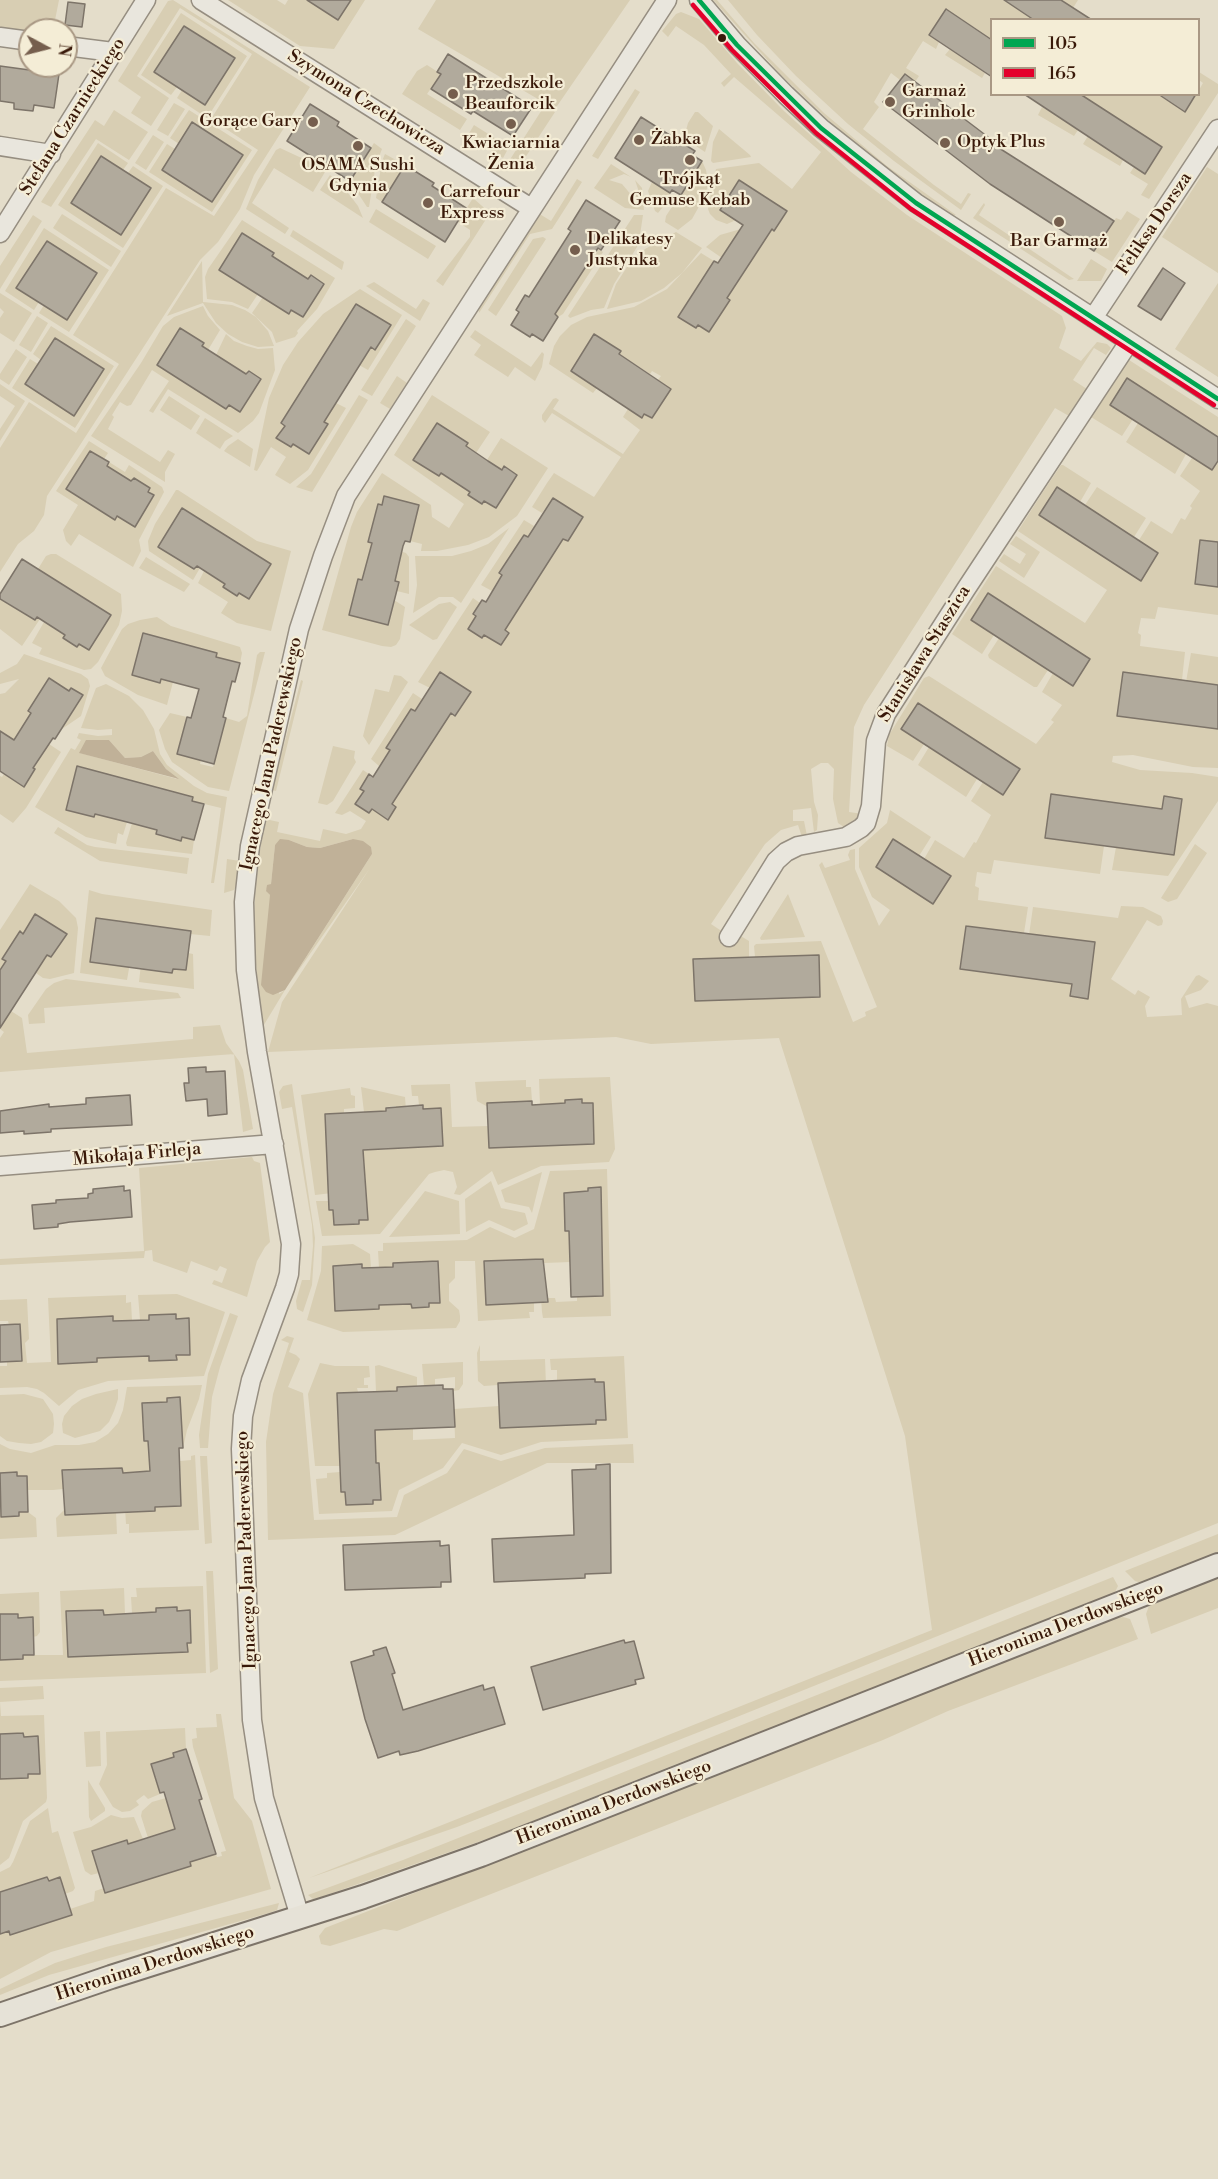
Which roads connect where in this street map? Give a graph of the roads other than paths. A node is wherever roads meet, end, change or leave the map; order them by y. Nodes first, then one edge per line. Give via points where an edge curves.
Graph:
1 (146, 0) edge
2 (201, 0) edge
3 (667, 0) edge
4 (699, 0) edge
5 (0, 37) edge
6 (18, 39) edge
7 (78, 48) edge
8 (112, 52) junction
9 (1218, 129) edge
10 (0, 146) edge
11 (51, 154) junction
12 (531, 208) junction
13 (0, 233) edge
14 (1093, 318) junction
15 (1129, 342) junction
16 (1218, 399) edge
17 (729, 937) dead end
18 (274, 1144) junction
19 (0, 1166) edge
20 (1218, 1565) edge
21 (300, 1917) junction
22 (0, 2015) edge

1 - 8 street, Stefana Czarnieckiego
2 - 12 street, Szymona Czechowicza
3 - 12 street, Ignacego Jana Paderewskiego
4 - 14 street via 759,68 821,128 916,203
5 - 6 street
7 - 8 street
8 - 11 street, Stefana Czarnieckiego
9 - 14 street, Feliksa Dorsza
10 - 11 street
11 - 13 street, Stefana Czarnieckiego
12 - 18 street, Ignacego Jana Paderewskiego via 346,496 299,629 250,846 244,902 251,1015
14 - 15 street
15 - 16 street
15 - 17 street, Stanisława Staszica via 886,714 876,741 866,823 846,837 786,852 776,861
18 - 19 street, Mikołaja Firleja
18 - 21 street, Ignacego Jana Paderewskiego via 289,1228 290,1261 285,1288 251,1380 241,1449 254,1742 264,1798
20 - 21 main road, Hieronima Derdowskiego via 481,1855
21 - 22 main road, Hieronima Derdowskiego

